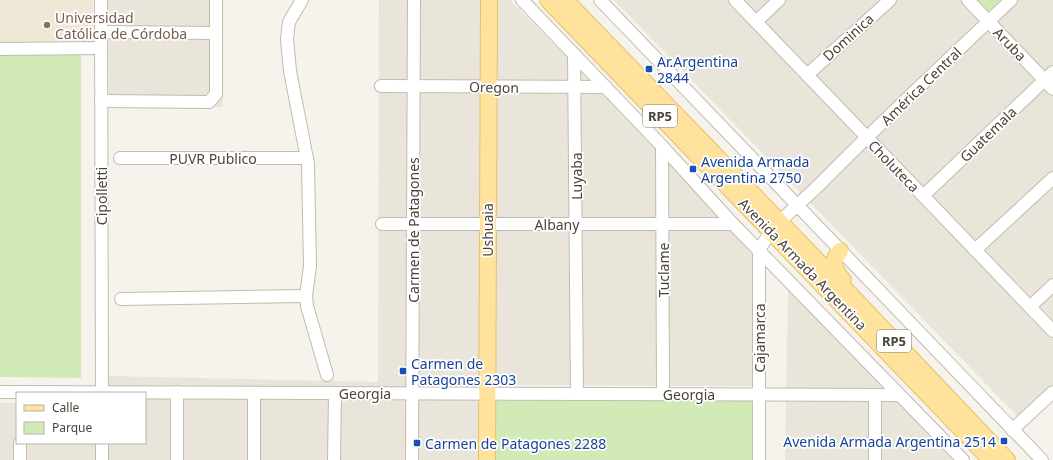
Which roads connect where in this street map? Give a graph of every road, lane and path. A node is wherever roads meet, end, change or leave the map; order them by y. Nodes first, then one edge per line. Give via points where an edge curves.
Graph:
1 (101, 0) edge
2 (216, 0) edge
3 (302, 0) edge
4 (414, 0) edge
5 (489, 0) edge
6 (522, 0) edge
7 (548, 0) edge
8 (565, 0) edge
9 (572, 0) edge
10 (600, 0) edge
11 (735, 0) edge
12 (778, 0) edge
13 (890, 0) edge
14 (968, 0) edge
15 (1011, 0) edge
16 (756, 22) junction
17 (988, 22) junction
18 (592, 28) junction
19 (101, 32) junction
20 (216, 33) junction
21 (101, 48) junction
22 (0, 49) edge
23 (574, 54) junction
24 (807, 75) junction
25 (1050, 80) edge
26 (381, 86) dead end
27 (414, 86) junction
28 (487, 87) junction
29 (606, 87) junction
30 (575, 88) junction
31 (101, 101) junction
32 (867, 137) junction
33 (662, 146) junction
34 (120, 158) dead end
35 (307, 158) junction
36 (1053, 178) edge
37 (923, 196) junction
38 (798, 206) junction
39 (382, 224) dead end
40 (413, 224) junction
41 (487, 224) junction
42 (576, 224) junction
43 (662, 224) junction
44 (733, 224) junction
45 (776, 227) junction
46 (975, 250) junction
47 (759, 251) junction
48 (840, 251) junction
49 (1053, 284) edge
50 (306, 296) junction
51 (121, 299) dead end
52 (862, 307) junction
53 (1030, 307) junction
54 (1053, 331) edge
55 (327, 375) dead end
56 (0, 392) edge
57 (21, 392) edge
58 (102, 392) edge
59 (146, 392) edge
60 (177, 392) junction
61 (412, 392) junction
62 (1053, 392) edge
63 (335, 393) junction
64 (487, 393) junction
65 (254, 394) junction
66 (578, 394) junction
67 (663, 394) junction
68 (759, 394) junction
69 (875, 395) junction
70 (899, 395) junction
71 (1012, 430) junction
72 (20, 444) edge
73 (102, 444) edge
74 (20, 460) edge
75 (102, 460) edge
76 (177, 460) edge
77 (254, 460) edge
78 (334, 460) edge
79 (412, 460) edge
80 (487, 460) edge
81 (758, 460) edge
82 (875, 460) edge
83 (963, 460) edge
84 (991, 460) edge
85 (1007, 460) edge
86 (1042, 460) edge

1 - 19 street, Cipolletti
2 - 20 street
3 - 35 street via 289,22 287,39 290,71
4 - 27 street, Carmen de Patagones
5 - 28 main road, Ushuaia
6 - 23 street, Avenida Armada Argentina
7 - 45 main road, Avenida Armada Argentina / RP5
8 - 18 main road, Avenida Armada Argentina / RP5
9 - 18 main road via 585,14
10 - 38 street
11 - 16 street, Choluteca
12 - 16 street
13 - 24 street, Dominica
14 - 17 street, Aruba
15 - 17 street, América Central
16 - 24 street, Choluteca
17 - 25 street, Aruba
17 - 32 street, América Central
18 - 45 main road, Avenida Armada Argentina / RP5
19 - 20 street
19 - 21 street, Cipolletti
20 - 31 street via 216,94 213,100
21 - 22 street
21 - 31 street, Cipolletti
23 - 29 street, Avenida Armada Argentina
23 - 30 street, Luyaba
24 - 32 street, Choluteca
25 - 37 street, Guatemala
26 - 27 street, Oregon
27 - 28 street, Oregon
27 - 40 street, Carmen de Patagones
28 - 30 street, Oregon
28 - 41 main road, Ushuaia
29 - 30 street, Oregon
29 - 33 street, Avenida Armada Argentina
30 - 42 street, Luyaba
31 - 58 street, Cipolletti
32 - 37 street, Choluteca
32 - 38 street, América Central
33 - 43 street, Tuclame
33 - 44 street, Avenida Armada Argentina
34 - 35 street, PUVR Publico
35 - 50 street via 310,266
36 - 46 street
37 - 46 street, Choluteca
38 - 45 street, América Central
38 - 48 street
39 - 40 street, Albany
40 - 41 street, Albany
40 - 61 street, Carmen de Patagones
41 - 42 street, Albany
41 - 64 main road, Ushuaia
42 - 43 street, Albany
42 - 66 street, Luyaba
43 - 44 street, Albany
43 - 67 street, Tuclame
44 - 47 street, Avenida Armada Argentina
45 - 47 street
45 - 52 main road, Avenida Armada Argentina / RP5
45 - 84 main road, Avenida Armada Argentina / RP5
46 - 53 street, Choluteca
47 - 68 street, Cajamarca
47 - 70 street, Avenida Armada Argentina
48 - 52 main road via 833,266
48 - 71 street
49 - 53 street
50 - 51 street
50 - 55 street
52 - 85 main road, Avenida Armada Argentina / RP5
53 - 54 street, Choluteca
56 - 57 street, Georgia
59 - 60 street, Georgia
60 - 65 street, Georgia
60 - 76 street
61 - 63 street, Georgia
61 - 64 street, Georgia
61 - 79 street, Carmen de Patagones
62 - 71 street
63 - 65 street, Georgia
63 - 78 street
64 - 66 street, Georgia
64 - 80 main road, Ushuaia
65 - 77 street
66 - 67 street, Georgia
67 - 68 street, Georgia
68 - 69 street, Georgia
68 - 81 street, Cajamarca
69 - 70 street, Georgia
69 - 82 street
70 - 83 street, Avenida Armada Argentina
71 - 86 street
72 - 74 street
73 - 75 street

